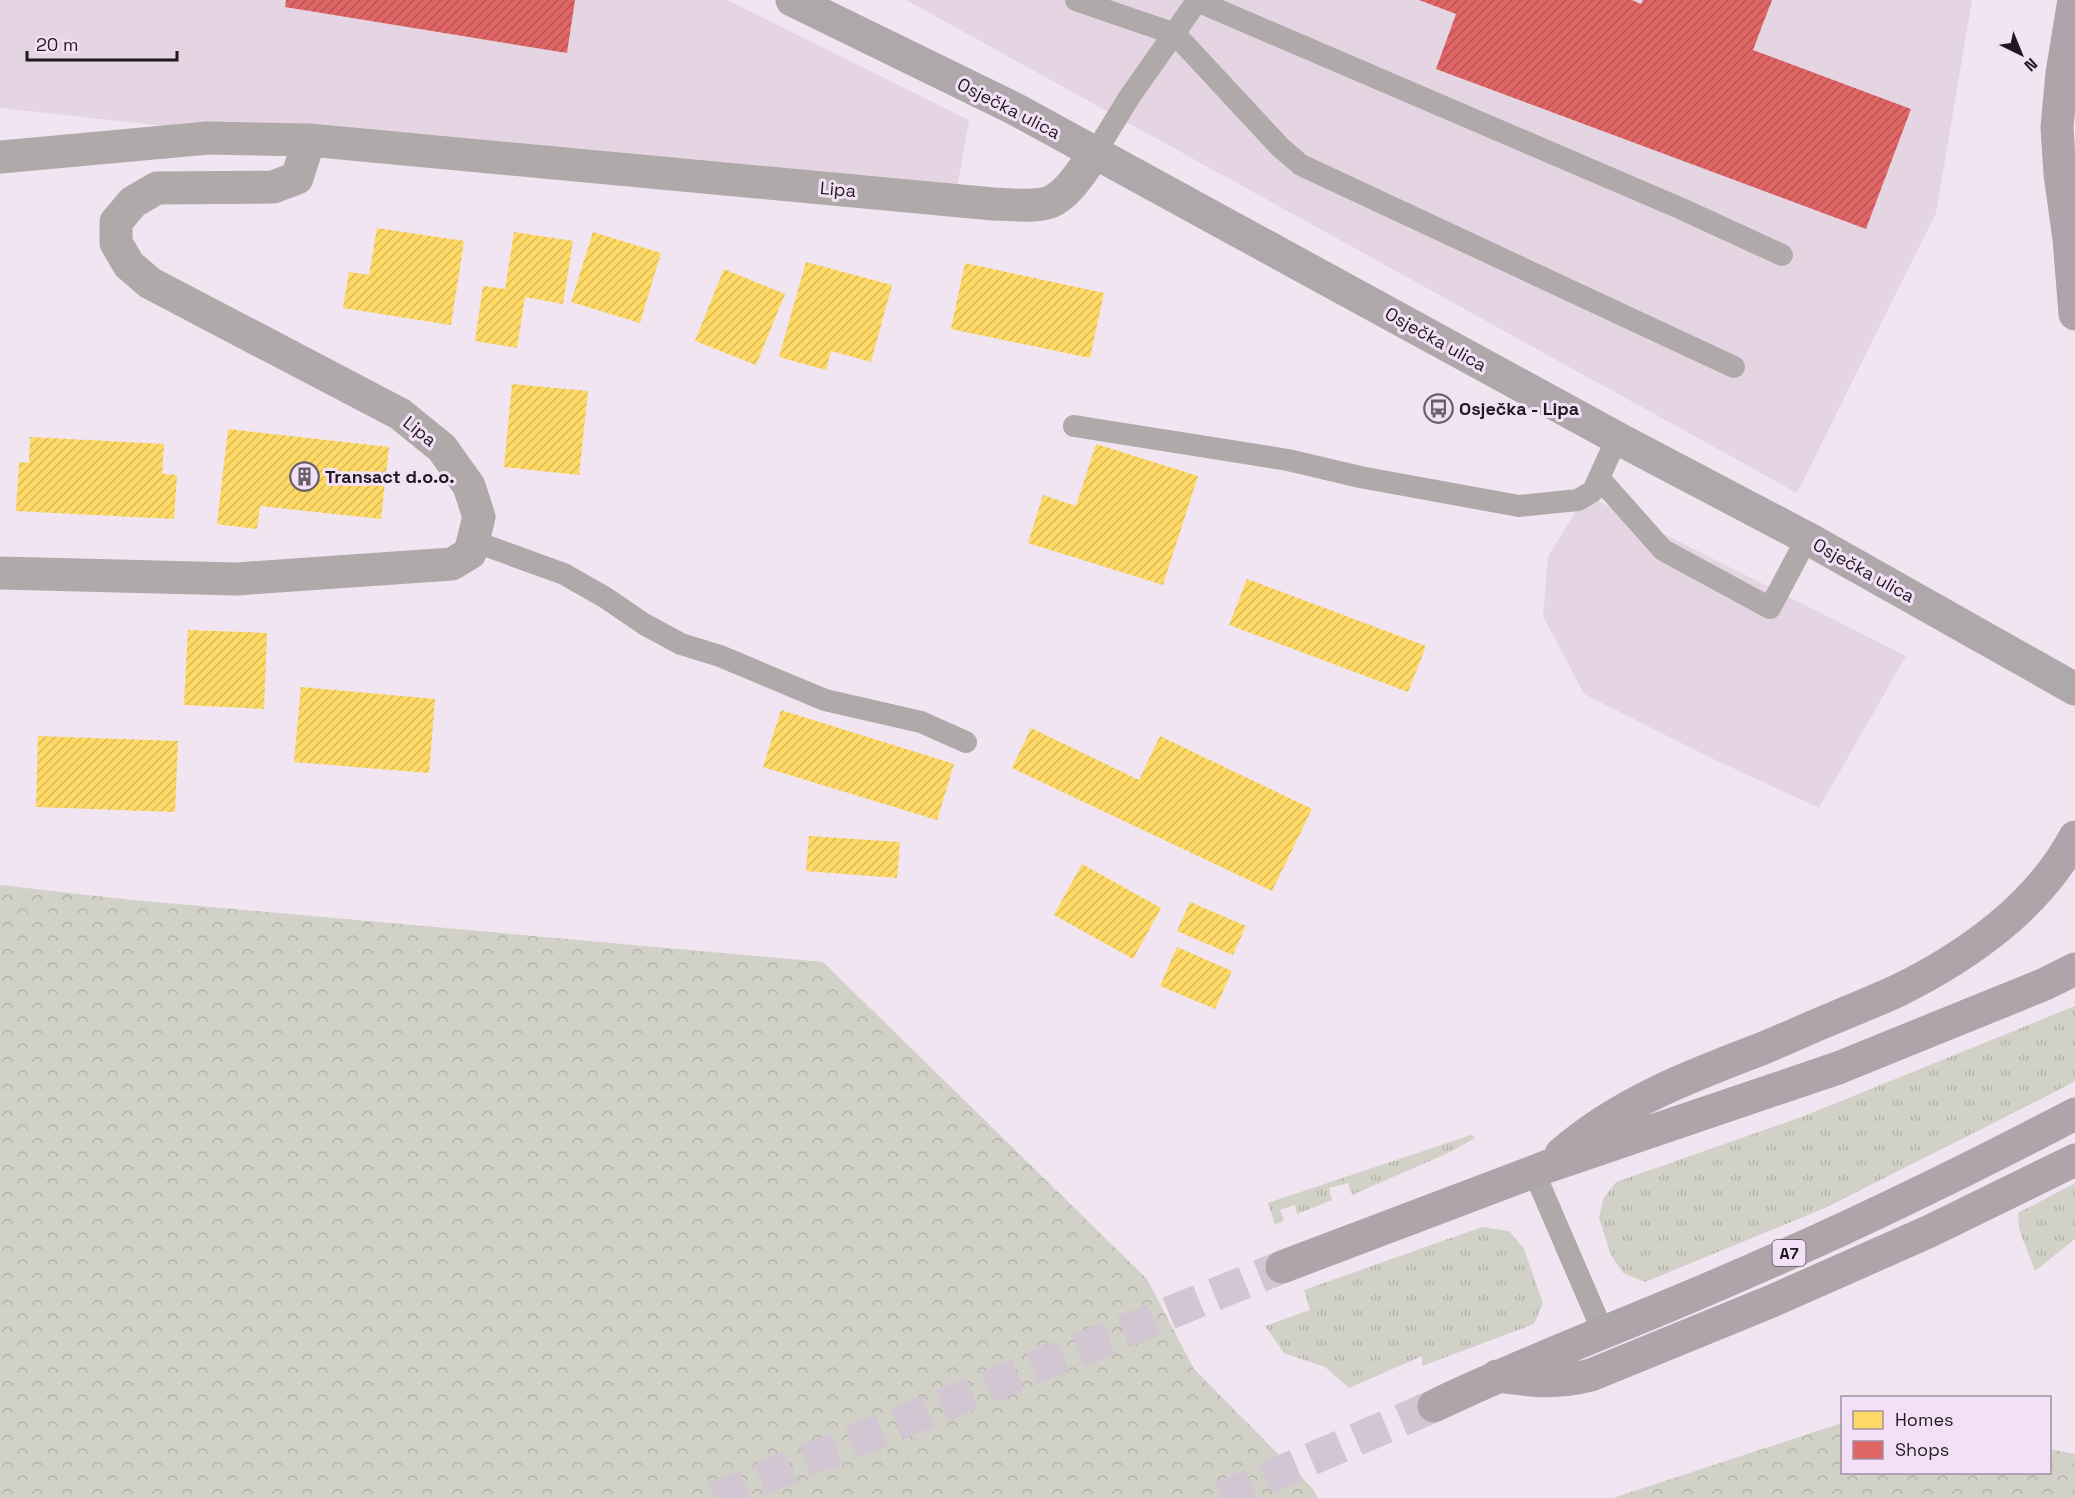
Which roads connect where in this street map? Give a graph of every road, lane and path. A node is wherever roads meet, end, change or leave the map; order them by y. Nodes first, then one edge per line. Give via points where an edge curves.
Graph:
1 (792, 0) edge
2 (1076, 0) edge
3 (1196, 1) edge
4 (2073, 12) edge
5 (1175, 34) junction
6 (309, 140) junction
7 (1095, 153) junction
8 (0, 157) edge
9 (2072, 244) edge
10 (1782, 255) dead end
11 (2075, 314) edge
12 (1734, 368) dead end
13 (1074, 426) dead end
14 (1617, 438) junction
15 (1599, 478) junction
16 (1807, 538) junction
17 (473, 541) junction
18 (0, 573) edge
19 (2075, 689) edge
20 (966, 742) dead end
21 (2075, 837) edge
22 (2075, 969) edge
23 (2075, 1114) edge
24 (2075, 1160) edge
25 (1540, 1169) junction
26 (1282, 1267) tunnel mouth
27 (1603, 1332) junction
28 (1496, 1376) junction
29 (1434, 1406) tunnel mouth

1 - 7 main road, Osječka ulica via 1015,109
2 - 5 lane
3 - 5 lane
3 - 10 lane
4 - 9 highway via 2057,127 2060,174
5 - 7 lane
5 - 12 lane via 1301,165
6 - 7 street, Lipa via 1031,205 1050,201 1067,190
6 - 8 street, Lipa via 208,138
6 - 17 street, Lipa via 297,178 273,187 157,188 133,202 116,222 116,243 129,265 150,283 400,414 442,448 469,486 479,517
7 - 14 main road, Osječka ulica
9 - 11 highway
13 - 15 lane via 1288,460 1519,506 1578,500 1593,491
14 - 15 lane
14 - 16 main road, Osječka ulica
15 - 16 lane via 1663,550 1770,608
16 - 19 main road, Osječka ulica
17 - 18 street via 470,553 452,564 352,572 236,579
17 - 20 lane via 564,574 681,644 825,700 921,723
21 - 25 highway via 2031,896 2001,926 1964,952 1899,989 1638,1101 1608,1117
22 - 25 highway via 1838,1068
23 - 27 highway, A7 via 1829,1236
24 - 28 highway via 1888,1250 1591,1375 1550,1382
25 - 26 highway
25 - 27 lane
27 - 28 highway, A7
28 - 29 highway, A7

